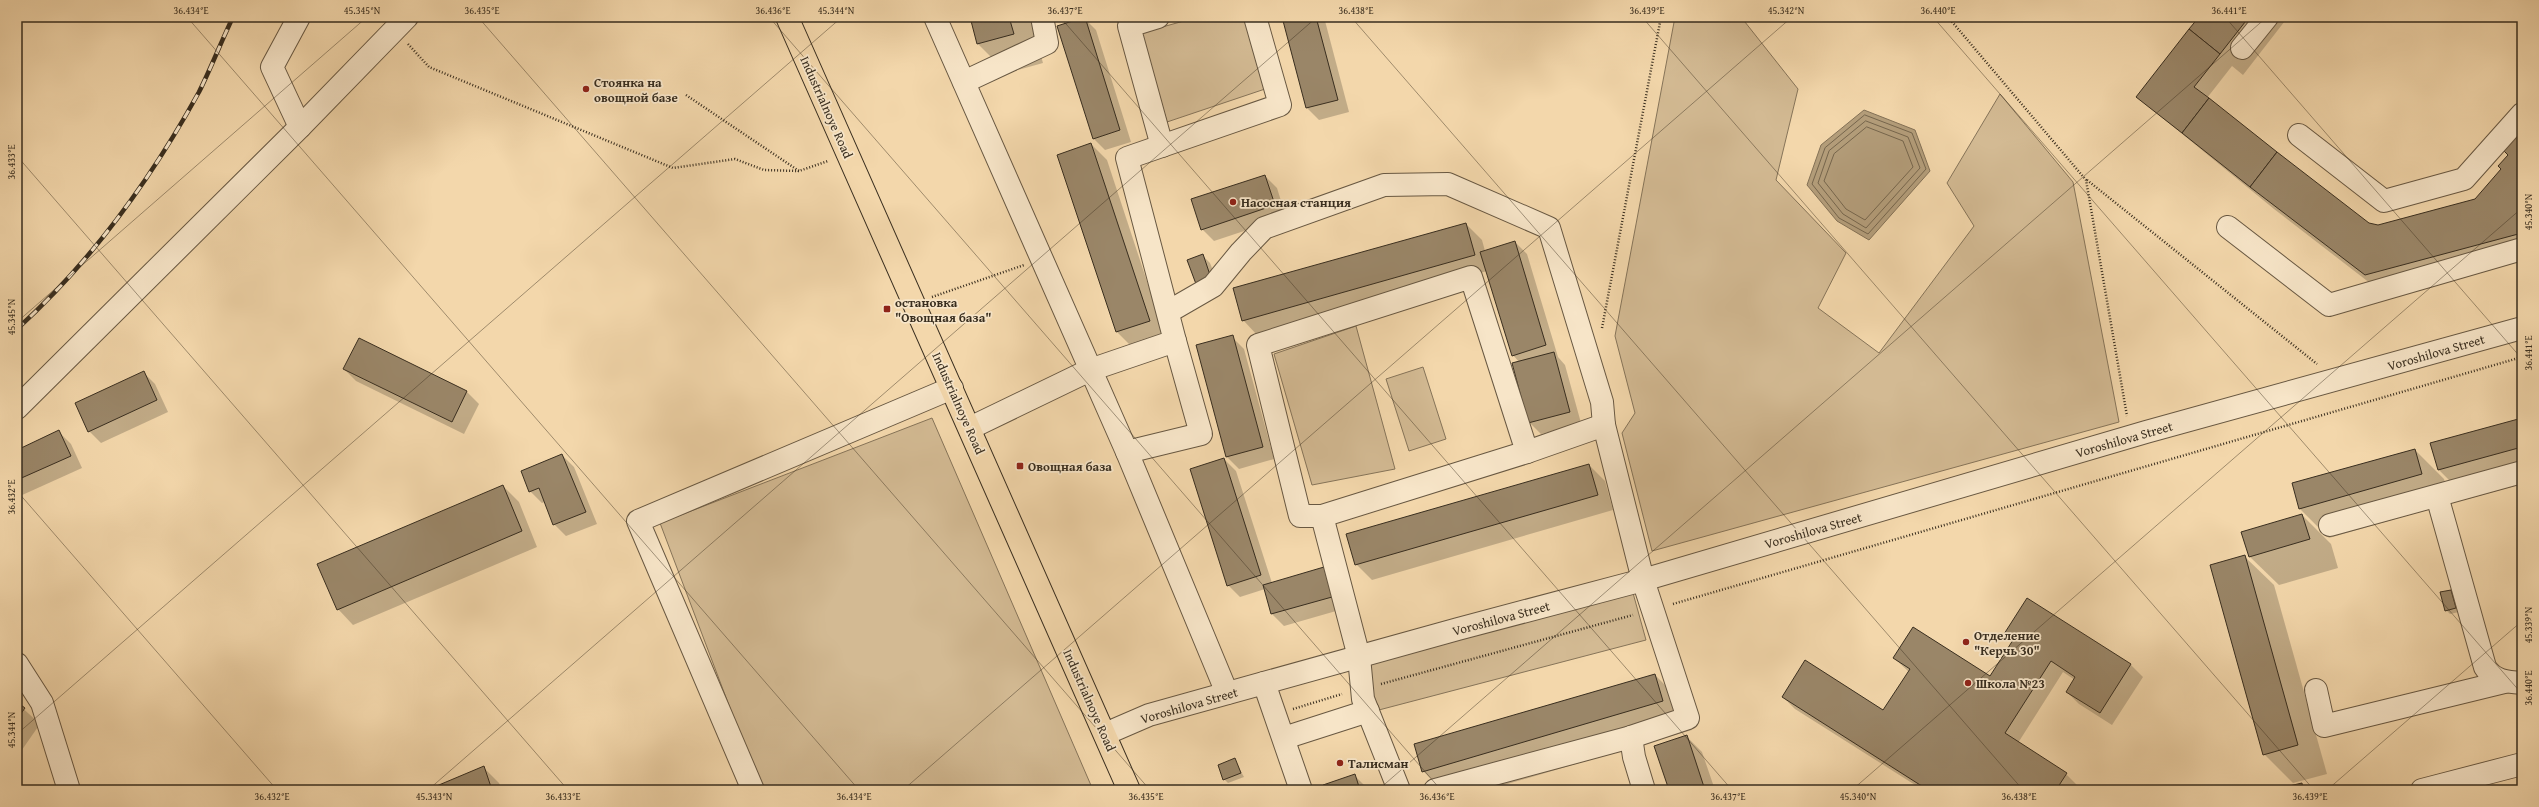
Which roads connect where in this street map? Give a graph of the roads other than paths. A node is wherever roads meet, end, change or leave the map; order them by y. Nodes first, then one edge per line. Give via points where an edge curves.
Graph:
1 (299, 17) edge
2 (787, 17) edge
3 (935, 17) edge
4 (1042, 17) edge
5 (1158, 17) edge
6 (1255, 17) edge
7 (2267, 17) edge
8 (401, 24) edge
9 (2242, 48) dead end
10 (964, 82) junction
11 (2522, 114) edge
12 (300, 127) junction
13 (2299, 135) dead end
14 (1162, 146) junction
15 (2228, 227) dead end
16 (2522, 249) edge
17 (1168, 312) junction
18 (2522, 328) edge
19 (1175, 341) junction
20 (1090, 370) junction
21 (952, 388) junction
22 (17, 408) edge
23 (1604, 425) junction
24 (970, 428) junction
25 (1127, 452) junction
26 (1527, 452) junction
27 (2522, 472) edge
28 (2437, 496) junction
29 (1322, 516) junction
30 (2330, 525) dead end
31 (1643, 580) junction
32 (1359, 657) junction
33 (17, 664) edge
34 (1264, 683) junction
35 (2513, 683) edge
36 (2316, 690) dead end
37 (1227, 693) junction
38 (1368, 711) junction
39 (1105, 734) junction
40 (1631, 737) junction
41 (1284, 738) junction
42 (2522, 764) edge
43 (69, 790) edge
44 (753, 790) edge
45 (1129, 790) edge
46 (1301, 790) edge
47 (1399, 790) edge
48 (1435, 790) edge
49 (1644, 790) edge
50 (2422, 790) edge

1 - 12 street via 272,67
2 - 21 main road, Industrialnoye Road
3 - 10 street
4 - 10 street via 1047,43
5 - 14 street via 1128,26
6 - 14 street via 1280,105
7 - 9 street
8 - 12 street
10 - 20 street
11 - 13 street via 2464,179 2384,201
12 - 22 street
14 - 17 street via 1126,158
15 - 16 street via 2329,305
17 - 19 street
17 - 23 street via 1213,286 1264,228 1384,185 1448,184 1549,228 1602,402
18 - 31 street, Voroshilova Street via 2130,437
19 - 20 street
19 - 25 street via 1201,434
20 - 24 street
20 - 25 street
21 - 24 main road, Industrialnoye Road
21 - 44 street via 638,521
23 - 26 street
23 - 31 street
24 - 39 main road, Industrialnoye Road
25 - 37 street
26 - 29 street
26 - 29 street via 1471,277 1258,345 1300,516
27 - 28 street
28 - 30 street
28 - 35 street via 2485,667 2489,675
29 - 32 street
31 - 32 street, Voroshilova Street
31 - 40 street via 1688,718
32 - 34 street, Voroshilova Street
32 - 38 street via 1362,688
33 - 43 street via 42,703
34 - 37 street, Voroshilova Street
34 - 41 street
35 - 36 street via 2324,726
37 - 39 street, Voroshilova Street via 1145,716
38 - 41 street
38 - 47 street
39 - 45 main road, Industrialnoye Road
40 - 48 street
40 - 49 street
41 - 46 street
42 - 50 street

